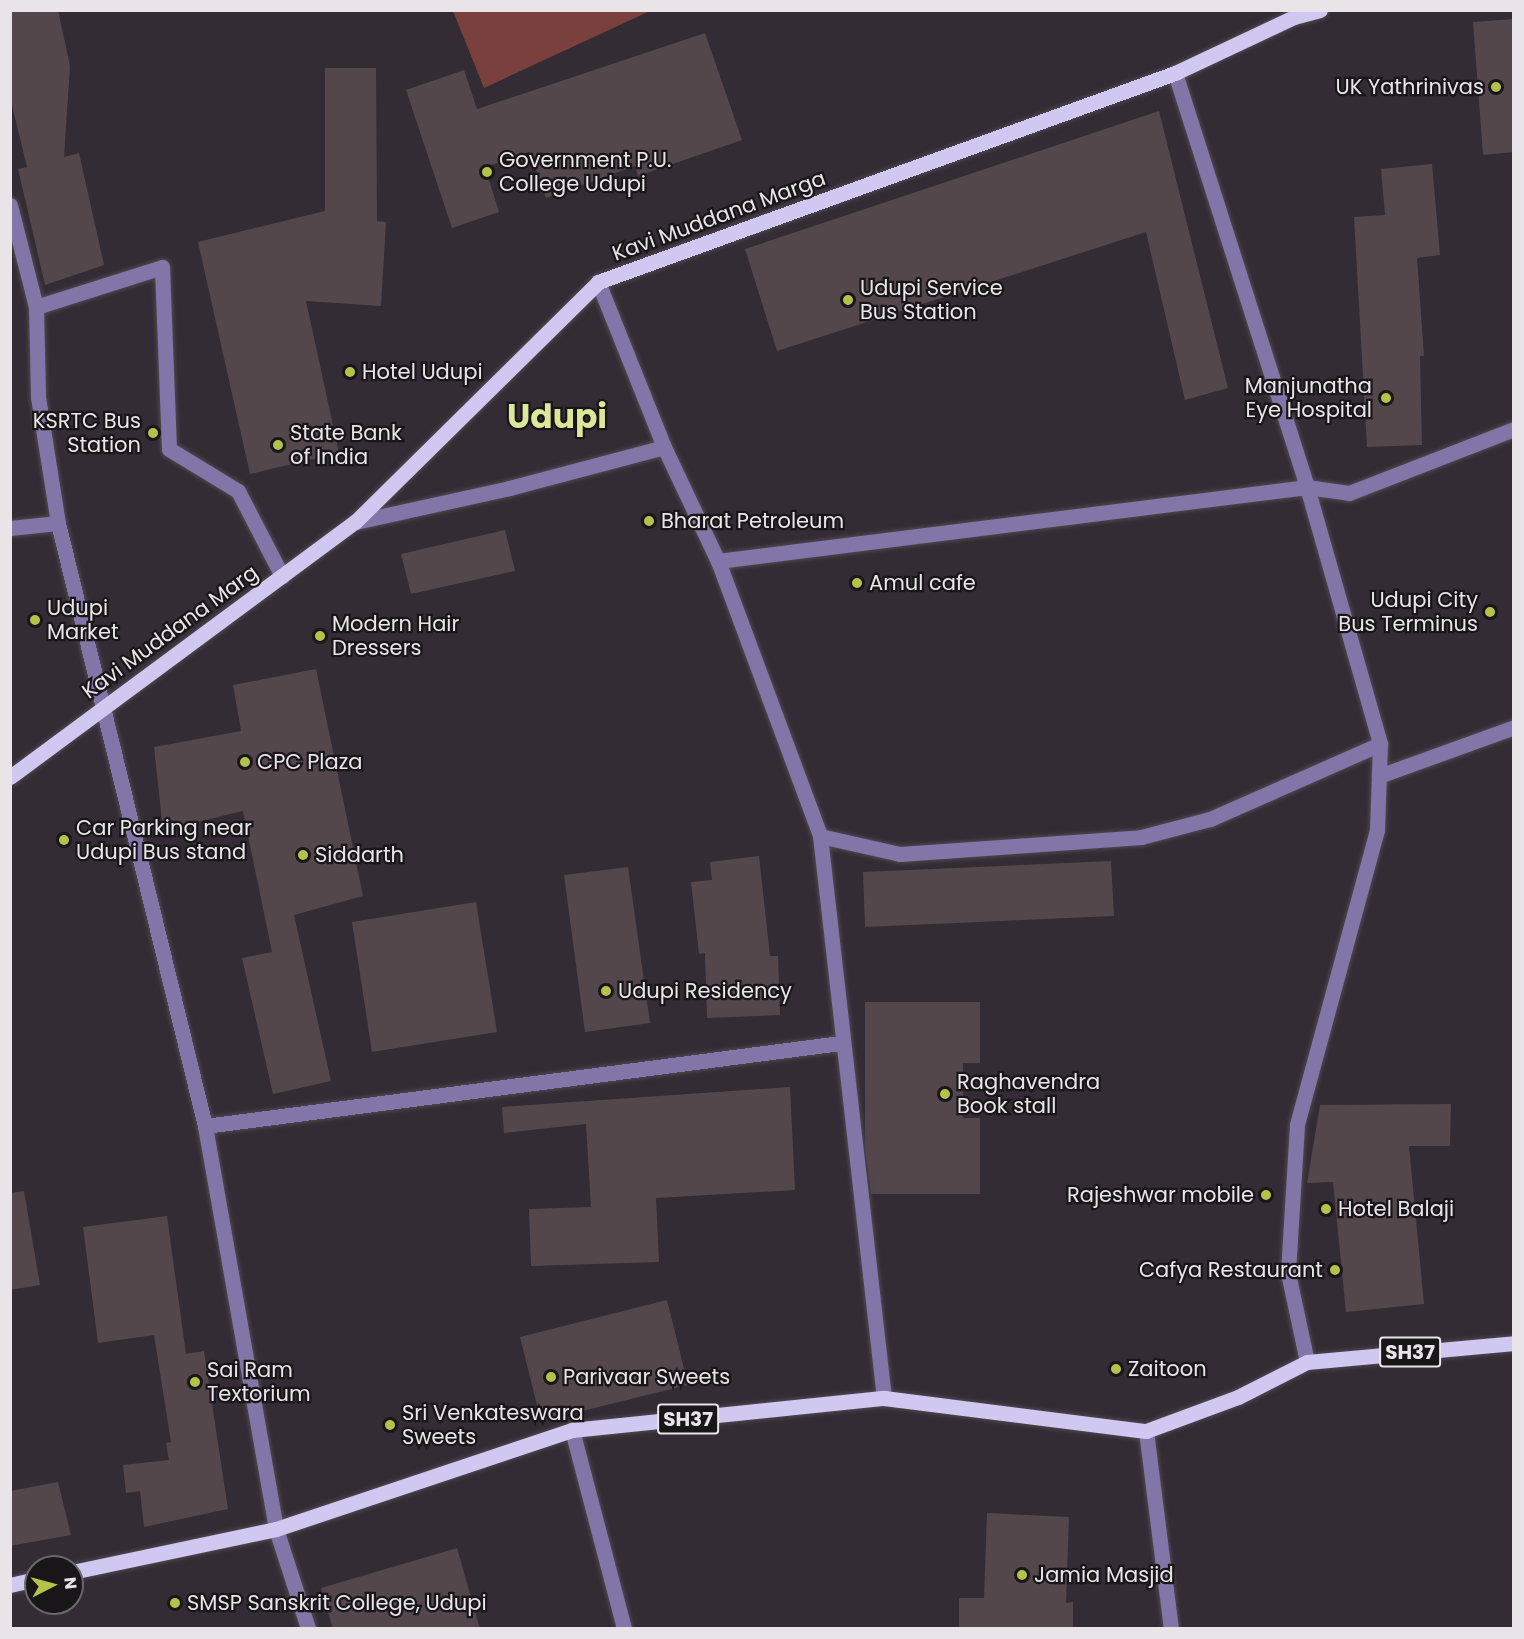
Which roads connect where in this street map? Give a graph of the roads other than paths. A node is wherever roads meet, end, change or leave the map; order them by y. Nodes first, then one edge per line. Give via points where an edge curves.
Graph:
1 (1320, 10) edge
2 (1293, 14) edge
3 (1175, 73) junction
4 (10, 205) edge
5 (598, 282) junction
6 (36, 307) junction
7 (1514, 429) edge
8 (664, 447) junction
9 (1307, 487) junction
10 (355, 522) junction
11 (58, 523) junction
12 (10, 528) edge
13 (718, 561) junction
14 (282, 576) junction
15 (102, 707) junction
16 (1514, 727) edge
17 (1380, 744) junction
18 (1379, 776) junction
19 (10, 777) edge
20 (820, 836) junction
21 (841, 1042) junction
22 (205, 1126) junction
23 (1514, 1343) edge
24 (1307, 1362) junction
25 (884, 1398) junction
26 (572, 1430) junction
27 (1146, 1431) junction
28 (276, 1529) junction
29 (84, 1569) edge
30 (308, 1629) edge
31 (624, 1629) edge
32 (1171, 1629) edge

1 - 2 main road
2 - 3 main road
3 - 5 main road, Kavi Muddana Marga
3 - 9 street
4 - 6 street
5 - 8 street
5 - 10 main road, Kavi Muddana Marga
6 - 11 street via 38,397
6 - 14 street via 162,267 169,448 238,491
7 - 9 street via 1349,493
8 - 10 street via 509,488
8 - 13 street
9 - 13 street
9 - 17 street
10 - 14 main road, Kavi Muddana Marg
11 - 12 street
11 - 15 street
13 - 20 street
14 - 15 main road, Kavi Muddana Marg
15 - 19 main road, Kavi Muddana Marg
15 - 22 street
16 - 18 street
17 - 18 street
17 - 20 street via 1210,819 1140,837 900,854
18 - 24 street via 1377,830 1297,1125 1288,1273
20 - 21 street
21 - 22 street
21 - 25 street
22 - 28 street
23 - 24 main road, SH37
24 - 27 main road, SH37 via 1238,1397
25 - 26 main road, SH37
25 - 27 main road, SH37
26 - 28 main road, SH37
26 - 31 street
27 - 32 street
28 - 29 main road, SH37
28 - 30 street

